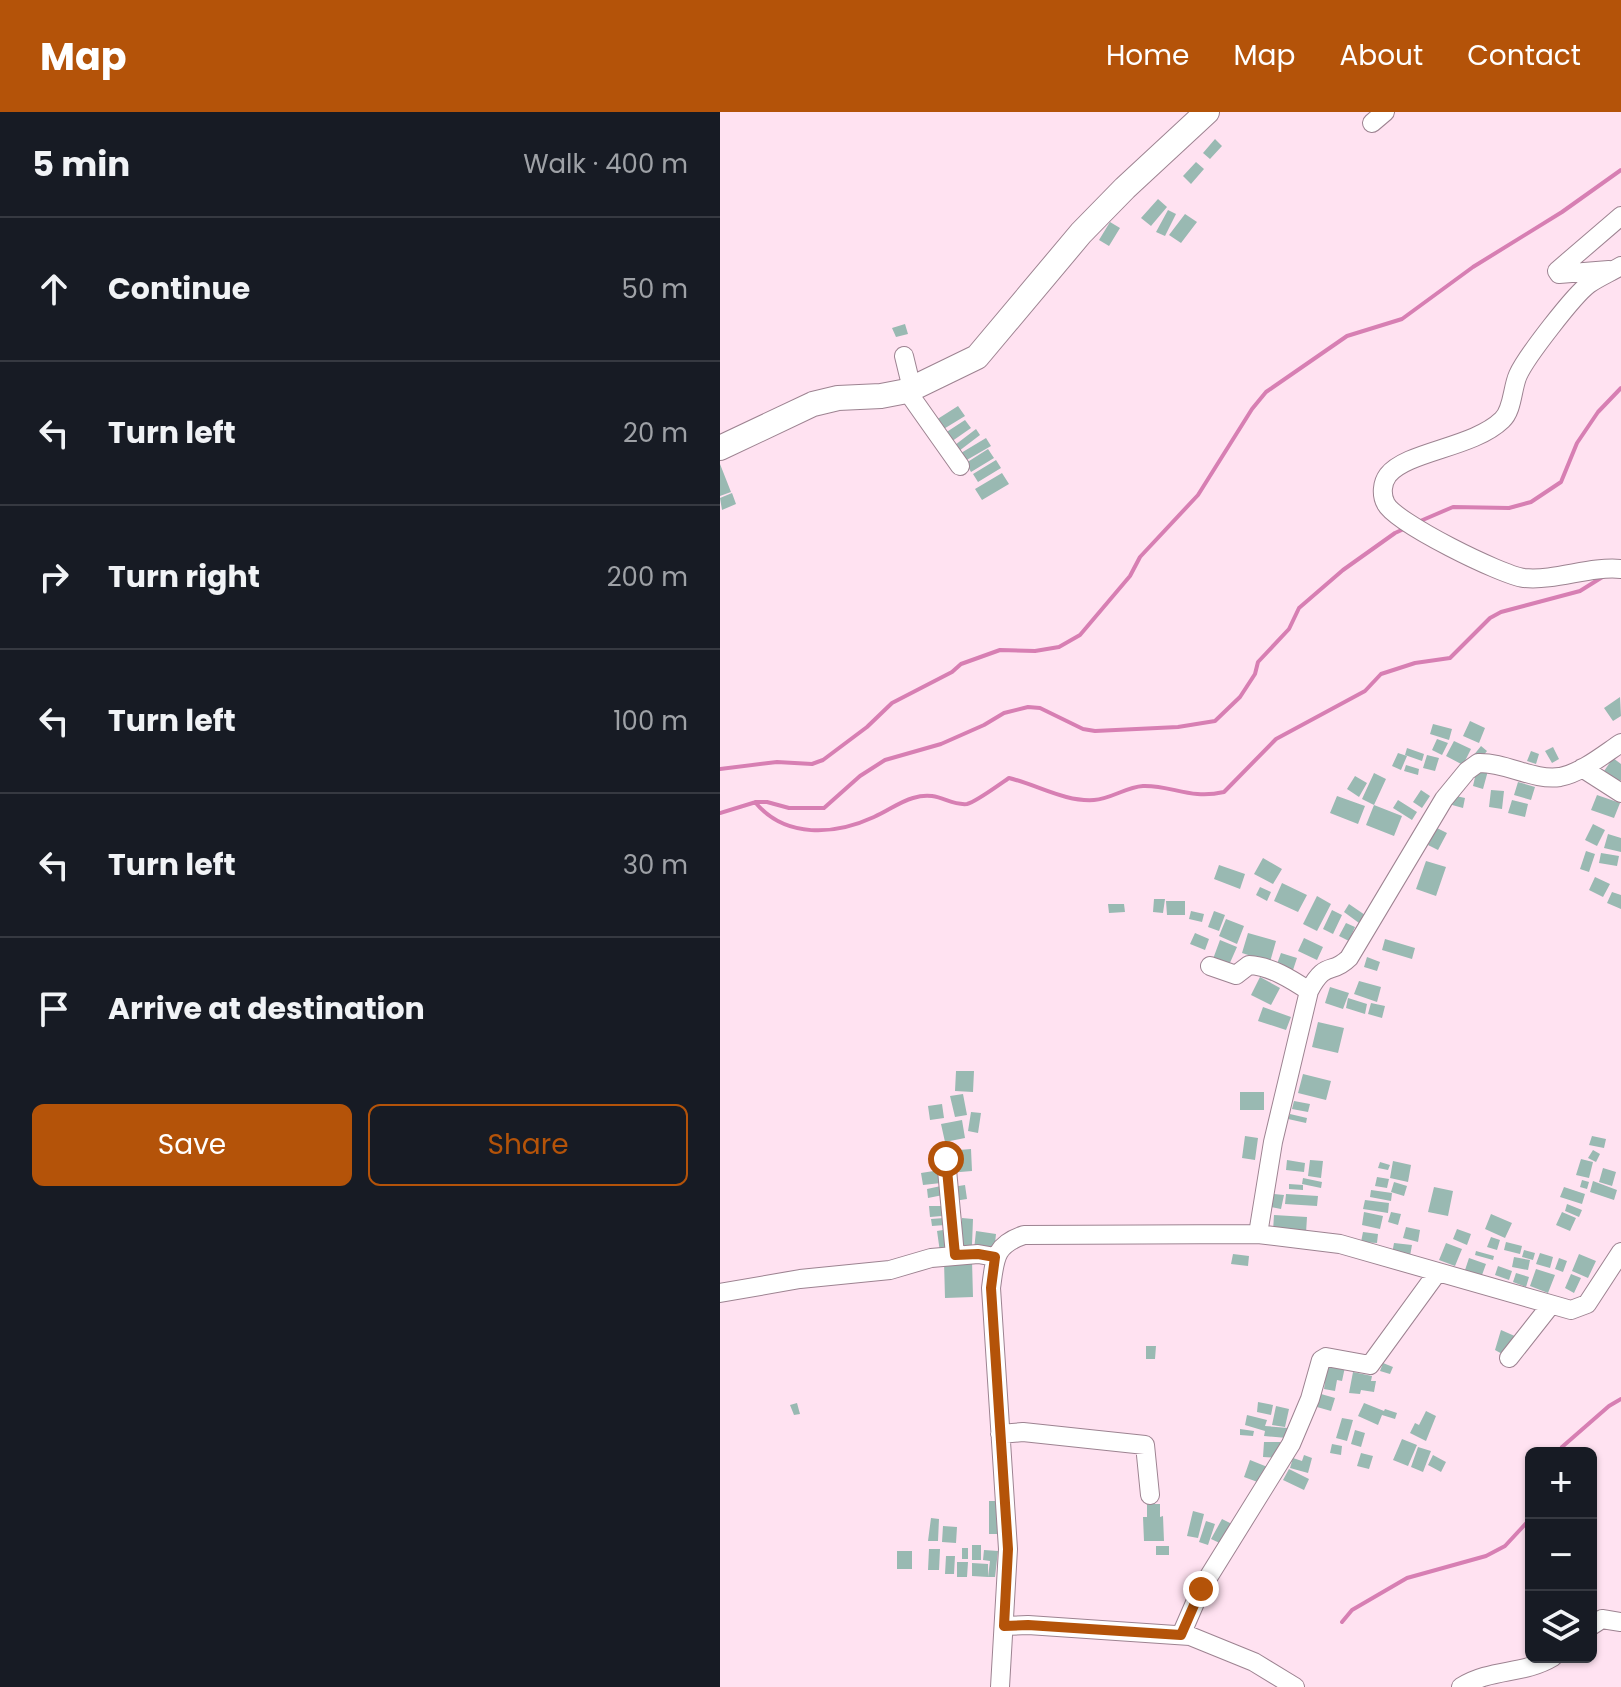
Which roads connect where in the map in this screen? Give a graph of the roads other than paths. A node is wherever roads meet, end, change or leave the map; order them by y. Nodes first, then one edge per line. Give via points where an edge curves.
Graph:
1 (1207, 112) edge
2 (1621, 216) edge
3 (1618, 267) edge
4 (904, 356) dead end
5 (910, 390) junction
6 (720, 448) edge
7 (960, 466) dead end
8 (1621, 569) edge
9 (1621, 743) edge
10 (1582, 768) junction
11 (1621, 793) edge
12 (1210, 966) dead end
13 (1309, 991) junction
14 (946, 1159) dead end
15 (1258, 1234) junction
16 (1621, 1252) edge
17 (955, 1255) junction
18 (995, 1257) junction
19 (1437, 1273) junction
20 (720, 1293) edge
21 (1550, 1306) junction
22 (1509, 1358) dead end
23 (1000, 1434) junction
24 (1150, 1495) dead end
25 (1597, 1622) edge
26 (1621, 1622) edge
27 (1004, 1626) junction
28 (1181, 1635) junction
29 (1538, 1663) edge
30 (1000, 1687) edge
31 (1295, 1687) edge
32 (1461, 1687) edge

1 - 5 main road via 1081,233 977,357
2 - 3 street via 1557,271
3 - 8 street via 1587,285 1533,349 1518,373 1502,421 1483,434 1397,467 1386,477 1382,494 1387,507 1402,519 1507,574 1539,578
4 - 5 street
5 - 6 main road via 813,404
5 - 7 street
9 - 10 street
10 - 11 street
10 - 13 street via 1556,777 1489,763 1467,771 1444,799 1349,958 1342,966 1321,971
12 - 13 street via 1236,975 1256,965
13 - 15 street via 1273,1142
14 - 17 street
15 - 18 street via 1024,1235 1010,1239
15 - 19 street via 1340,1244
16 - 21 street via 1587,1304 1571,1310
17 - 18 street
17 - 20 street via 890,1270
18 - 23 street via 991,1288
19 - 21 street
19 - 28 street via 1370,1365 1321,1360 1291,1444 1208,1577
21 - 22 street
23 - 24 street via 1145,1445
23 - 27 street via 1008,1549
25 - 26 street
27 - 28 street
27 - 30 street
28 - 31 street via 1254,1662
29 - 32 street via 1478,1677

